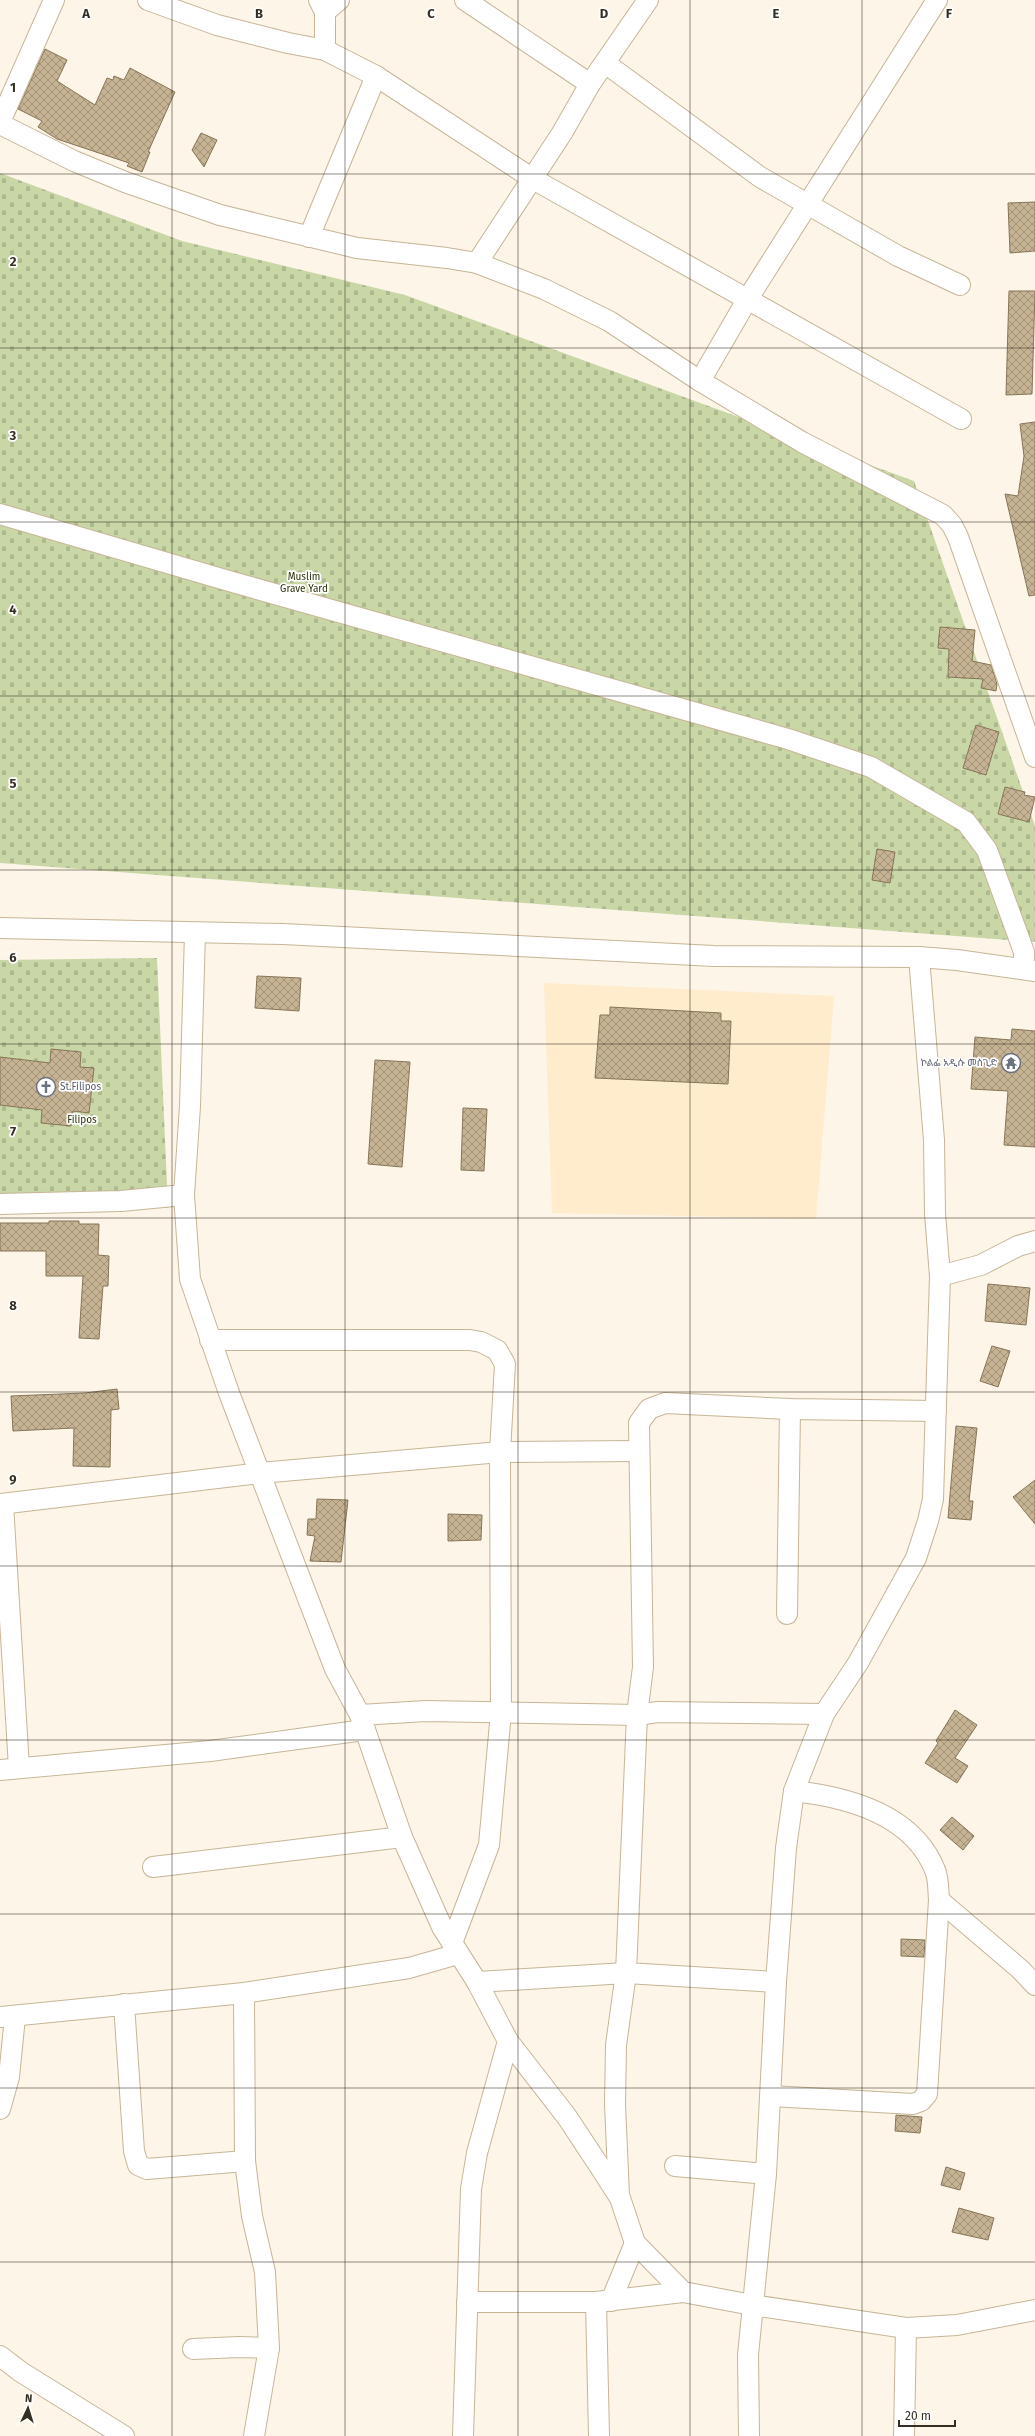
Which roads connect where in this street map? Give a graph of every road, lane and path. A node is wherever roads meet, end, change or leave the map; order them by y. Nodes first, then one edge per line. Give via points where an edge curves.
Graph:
1 (54, 0) edge
2 (148, 0) edge
3 (465, 0) edge
4 (648, 0) edge
5 (937, 0) edge
6 (328, 4) edge
7 (325, 50) junction
8 (605, 63) junction
9 (376, 76) junction
10 (590, 84) junction
11 (0, 123) edge
12 (533, 179) junction
13 (807, 204) junction
14 (309, 237) junction
15 (477, 263) junction
16 (960, 285) dead end
17 (747, 300) junction
18 (700, 380) junction
19 (961, 418) dead end
20 (0, 514) edge
21 (1035, 757) edge
22 (0, 928) edge
23 (195, 933) junction
24 (919, 958) junction
25 (1030, 970) edge
26 (184, 1195) junction
27 (0, 1204) edge
28 (1035, 1241) edge
29 (940, 1276) junction
30 (210, 1340) junction
31 (790, 1409) junction
32 (936, 1411) junction
33 (638, 1451) junction
34 (500, 1452) junction
35 (260, 1473) junction
36 (1, 1504) edge
37 (787, 1614) dead end
38 (500, 1712) junction
39 (824, 1714) junction
40 (637, 1715) junction
41 (362, 1722) junction
42 (10, 1769) edge
43 (794, 1791) junction
44 (402, 1837) junction
45 (153, 1867) dead end
46 (939, 1900) junction
47 (455, 1949) junction
48 (626, 1973) junction
49 (477, 1982) junction
50 (776, 1982) junction
51 (1035, 1985) edge
52 (244, 1993) junction
53 (124, 2004) junction
54 (7, 2017) edge
55 (508, 2041) junction
56 (772, 2096) junction
57 (0, 2109) edge
58 (245, 2161) junction
59 (675, 2166) dead end
60 (766, 2174) junction
61 (620, 2198) junction
62 (635, 2243) junction
63 (683, 2292) junction
64 (467, 2302) junction
65 (604, 2302) junction
66 (752, 2305) junction
67 (1035, 2310) edge
68 (906, 2328) junction
69 (269, 2348) junction
70 (193, 2349) dead end
71 (0, 2356) edge
72 (124, 2436) edge
73 (254, 2436) edge
74 (463, 2436) edge
75 (599, 2436) edge
76 (749, 2436) edge
77 (904, 2436) edge

1 - 11 street
2 - 7 street via 217,25 288,44
3 - 10 street
4 - 8 street
5 - 13 street
6 - 7 street
7 - 9 street
8 - 10 street
8 - 13 street via 720,150
9 - 12 street
9 - 14 street
10 - 12 street
11 - 14 street via 74,161 125,182 220,215
12 - 15 street
12 - 17 street
13 - 16 street via 898,256
13 - 17 street
14 - 15 street via 357,248
15 - 18 street via 544,289 586,309 651,347
17 - 18 street
17 - 19 street
18 - 21 street via 802,442 943,515 952,525
20 - 25 street via 788,739 870,767 966,822 987,850
22 - 23 street
23 - 24 street via 283,934 714,956
23 - 26 street via 190,1106
24 - 25 street
24 - 29 street via 934,1133 935,1214
26 - 27 street via 121,1201
26 - 30 street via 190,1279
28 - 29 street via 1018,1246 981,1265
29 - 32 street
30 - 34 street via 470,1340 490,1345 497,1350 505,1364
30 - 35 street
31 - 32 street
31 - 33 street via 665,1403 656,1405 649,1409 640,1423
31 - 37 street
32 - 39 street via 933,1499 916,1558 858,1663
33 - 34 street
33 - 40 street via 643,1667
34 - 35 street
34 - 38 street
35 - 36 street
35 - 41 street via 335,1669
36 - 42 street
38 - 40 street
38 - 41 street via 426,1711
38 - 47 street via 489,1845
39 - 40 street via 658,1712
39 - 43 street
40 - 48 street
41 - 42 street via 210,1751
41 - 44 street
43 - 46 street via 847,1800 896,1823 922,1845 936,1871
43 - 50 street via 786,1848
44 - 45 street
44 - 47 street via 442,1927
46 - 51 street via 1022,1970
46 - 56 street via 927,2094 913,2104
47 - 49 street
47 - 52 street via 409,1968
48 - 49 street
48 - 50 street
48 - 61 street via 616,2045 615,2104
49 - 55 street
50 - 56 street
52 - 53 street
52 - 58 street
53 - 54 street
53 - 58 street via 134,2151 138,2165 146,2169
54 - 57 street via 9,2077
55 - 61 street via 567,2117
55 - 64 street via 477,2153 471,2189
56 - 60 street
58 - 69 street via 252,2216 265,2272
59 - 60 street
60 - 66 street
61 - 62 street
62 - 63 street
62 - 65 street
63 - 65 street
63 - 66 street
64 - 65 street
64 - 74 street
65 - 75 street
66 - 68 street
66 - 76 street via 748,2355
67 - 68 street via 957,2325
68 - 77 street
69 - 70 street
69 - 73 street
71 - 72 street via 27,2376

